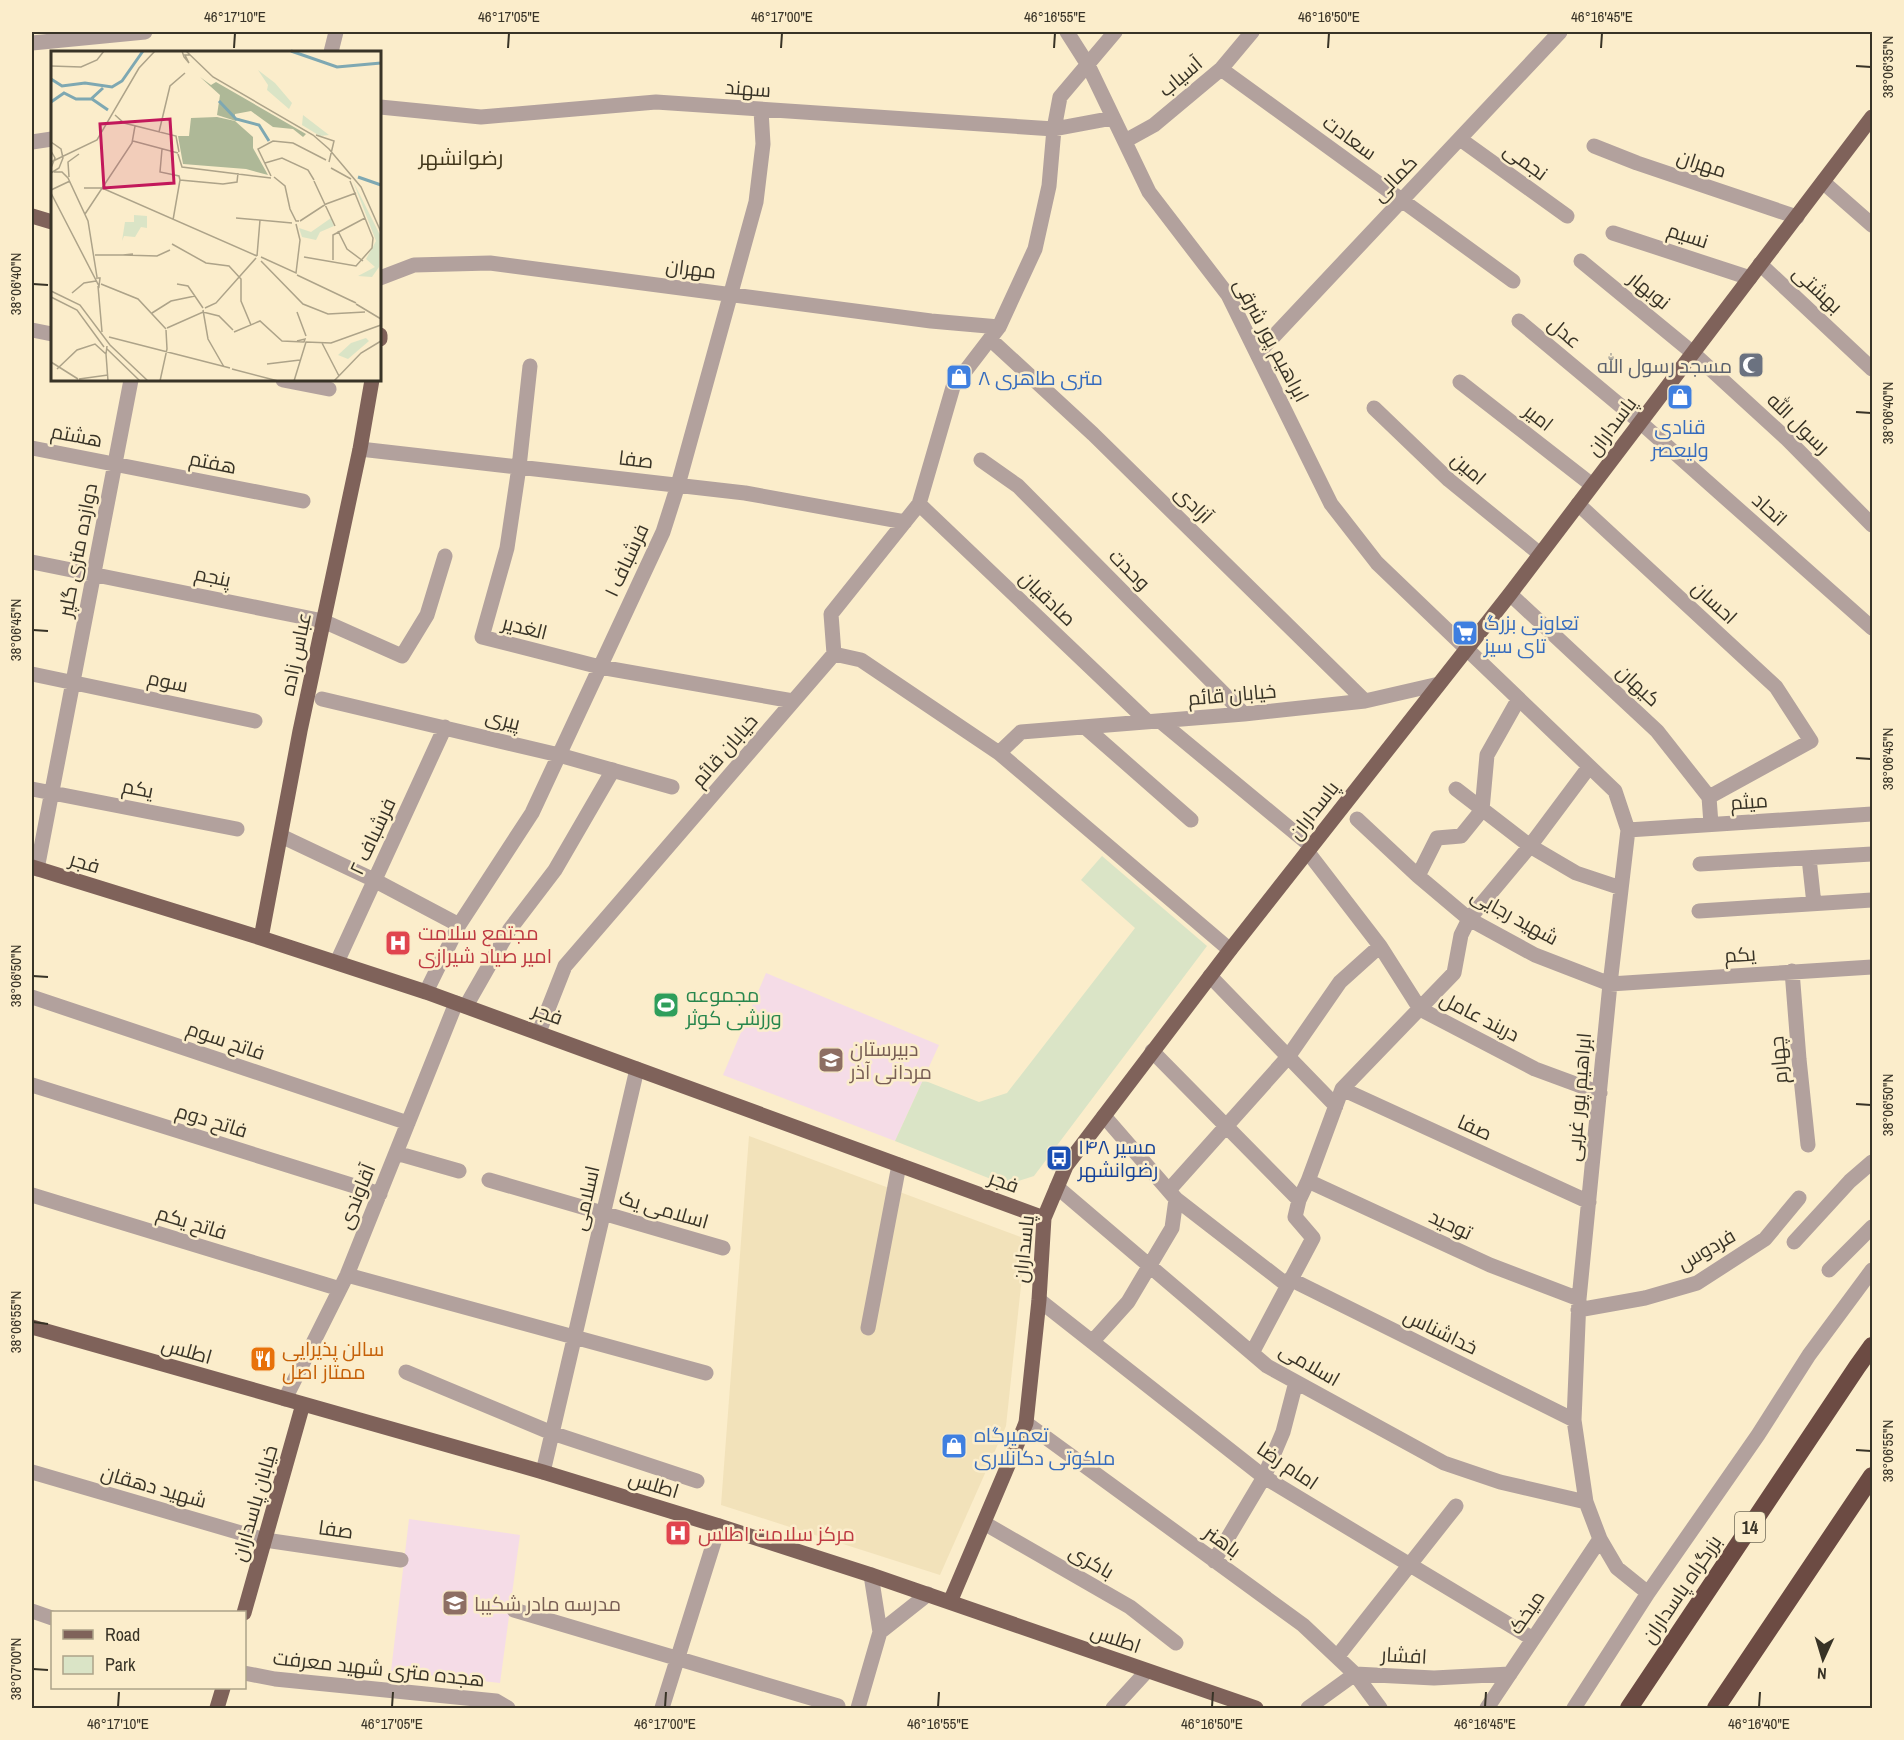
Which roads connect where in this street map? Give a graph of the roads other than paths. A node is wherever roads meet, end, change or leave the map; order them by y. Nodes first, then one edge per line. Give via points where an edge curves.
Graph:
1 (145, 32) edge
2 (336, 32) edge
3 (1067, 32) edge
4 (1115, 32) edge
5 (1252, 32) edge
6 (1560, 32) edge
7 (32, 44) edge
8 (331, 51) edge
9 (1088, 65) junction
10 (1221, 69) junction
11 (381, 107) edge
12 (761, 110) junction
13 (1872, 117) edge
14 (1113, 118) junction
15 (1054, 129) junction
16 (51, 139) edge
17 (1460, 139) junction
18 (1125, 141) junction
19 (32, 142) edge
20 (1594, 146) dead end
21 (1823, 182) junction
22 (1401, 200) junction
23 (32, 216) edge
24 (1567, 216) dead end
25 (1797, 217) junction
26 (51, 222) edge
27 (1872, 225) edge
28 (1613, 233) dead end
29 (1581, 261) dead end
30 (1760, 264) junction
31 (381, 278) edge
32 (1750, 278) junction
33 (1513, 281) dead end
34 (731, 294) junction
35 (1519, 321) dead end
36 (999, 327) junction
37 (32, 330) edge
38 (51, 334) edge
39 (991, 340) junction
40 (1258, 353) junction
41 (1693, 353) junction
42 (530, 366) dead end
43 (1872, 369) edge
44 (131, 381) edge
45 (288, 381) edge
46 (372, 381) edge
47 (1460, 382) dead end
48 (329, 389) dead end
49 (1374, 408) dead end
50 (1640, 422) junction
51 (32, 448) edge
52 (360, 449) junction
53 (981, 460) dead end
54 (115, 464) junction
55 (519, 467) junction
56 (678, 485) junction
57 (1592, 485) junction
58 (303, 501) dead end
59 (919, 504) junction
60 (1578, 504) junction
61 (905, 522) junction
62 (1872, 525) edge
63 (1540, 554) junction
64 (445, 556) dead end
65 (32, 562) edge
66 (94, 573) junction
67 (1510, 594) junction
68 (323, 621) junction
69 (1872, 628) edge
70 (1466, 650) junction
71 (834, 654) junction
72 (600, 667) junction
73 (32, 674) edge
74 (73, 681) junction
75 (1439, 684) junction
76 (322, 699) dead end
77 (1518, 700) junction
78 (793, 701) junction
79 (1365, 701) junction
80 (1244, 714) junction
81 (255, 721) dead end
82 (1154, 721) junction
83 (445, 727) junction
84 (1085, 727) junction
85 (999, 753) junction
86 (559, 755) junction
87 (1589, 766) junction
88 (613, 770) junction
89 (672, 787) dead end
90 (32, 789) edge
91 (1456, 789) dead end
92 (52, 793) junction
93 (1709, 796) junction
94 (1482, 810) junction
95 (1872, 814) edge
96 (1357, 819) dead end
97 (1191, 820) dead end
98 (1711, 824) junction
99 (237, 830) dead end
100 (1628, 830) junction
101 (281, 836) junction
102 (1530, 846) junction
103 (1309, 849) junction
104 (1872, 854) edge
105 (1809, 858) junction
106 (1700, 864) dead end
107 (34, 868) edge
108 (1418, 876) junction
109 (374, 880) junction
110 (1620, 888) junction
111 (1872, 900) edge
112 (1814, 904) junction
113 (1699, 911) dead end
114 (1469, 919) junction
115 (459, 925) junction
116 (261, 938) junction
117 (1380, 946) junction
118 (1230, 950) junction
119 (337, 962) junction
120 (1872, 967) edge
121 (1792, 971) junction
122 (1210, 976) junction
123 (1610, 984) junction
124 (426, 992) junction
125 (32, 997) edge
126 (461, 1005) junction
127 (1420, 1009) junction
128 (539, 1032) junction
129 (1152, 1052) junction
130 (1288, 1057) junction
131 (637, 1068) junction
132 (32, 1086) edge
133 (1342, 1089) junction
134 (1600, 1093) junction
135 (1336, 1106) junction
136 (1104, 1116) junction
137 (408, 1124) junction
138 (1226, 1126) junction
139 (1808, 1145) dead end
140 (396, 1153) junction
141 (1872, 1162) edge
142 (899, 1165) junction
143 (459, 1171) dead end
144 (489, 1180) dead end
145 (1308, 1181) junction
146 (1057, 1186) junction
147 (380, 1194) junction
148 (32, 1195) edge
149 (1173, 1195) junction
150 (1799, 1198) dead end
151 (1299, 1200) junction
152 (1589, 1202) junction
153 (603, 1213) junction
154 (1044, 1218) junction
155 (1872, 1227) edge
156 (1794, 1242) dead end
157 (723, 1248) dead end
158 (1149, 1266) junction
159 (1829, 1270) dead end
160 (1872, 1270) edge
161 (347, 1275) junction
162 (1288, 1282) junction
163 (340, 1289) junction
164 (1039, 1300) junction
165 (1579, 1304) junction
166 (32, 1328) edge
167 (868, 1328) dead end
168 (575, 1337) junction
169 (1092, 1342) junction
170 (1872, 1346) edge
171 (1252, 1353) junction
172 (406, 1372) dead end
173 (706, 1373) dead end
174 (1296, 1382) junction
175 (285, 1399) junction
176 (303, 1404) junction
177 (1574, 1420) junction
178 (1026, 1423) junction
179 (552, 1433) junction
180 (32, 1472) edge
181 (543, 1472) junction
182 (1872, 1476) edge
183 (1264, 1477) junction
184 (697, 1481) dead end
185 (1586, 1502) junction
186 (1456, 1506) dead end
187 (984, 1523) junction
188 (719, 1526) junction
189 (1600, 1539) junction
190 (265, 1540) junction
191 (401, 1560) dead end
192 (1214, 1561) junction
193 (1410, 1565) junction
194 (871, 1575) junction
195 (1648, 1593) junction
196 (928, 1594) junction
197 (950, 1602) junction
198 (514, 1610) dead end
199 (32, 1611) edge
200 (244, 1611) edge
201 (51, 1618) edge
202 (880, 1632) junction
203 (1533, 1639) junction
204 (1176, 1643) dead end
205 (1336, 1657) junction
206 (678, 1659) junction
207 (1147, 1671) junction
208 (246, 1673) edge
209 (1355, 1674) junction
210 (1510, 1674) junction
211 (223, 1689) edge
212 (499, 1706) edge
213 (838, 1706) dead end
214 (217, 1708) edge
215 (662, 1708) edge
216 (858, 1708) edge
217 (1113, 1708) edge
218 (1256, 1708) edge
219 (1308, 1708) edge
220 (1380, 1708) edge
221 (1487, 1708) edge
222 (1574, 1708) edge
223 (1629, 1708) edge
224 (1716, 1708) edge

1 - 7 street
2 - 8 street
3 - 9 street, ابراهیم پور شرقی
4 - 9 street
5 - 10 street, آسیاب
6 - 17 street, کمالی
9 - 14 street, ابراهیم پور شرقی
9 - 15 street via 1060,97
10 - 18 street, آسیاب via 1154,125
10 - 22 street, سعادت
11 - 12 street, سهند via 481,117 656,102
12 - 15 street, سهند
12 - 34 street, فرشباف ۱ via 763,144 756,202
13 - 21 main road, پاسداران
14 - 15 street, سهند
14 - 18 street, ابراهیم پور شرقی
15 - 36 street via 1049,186 1035,249
16 - 19 street
17 - 22 street, کمالی
17 - 24 street, نجمی
18 - 40 street, ابراهیم پور شرقی via 1149,192 1228,295
20 - 25 street, مهران
21 - 25 main road, پاسداران
21 - 27 street
22 - 33 street, سعادت
22 - 40 street, کمالی
23 - 26 main road
25 - 30 main road, پاسداران
28 - 32 street, نسیم
29 - 41 street, نوبهار
30 - 32 main road, پاسداران
30 - 43 street, بهشتی
31 - 34 street, مهران via 414,265 490,262
32 - 41 main road, پاسداران
34 - 36 street, مهران
34 - 56 street, فرشباف ۱
35 - 50 street, عدل
36 - 39 street
37 - 38 street
39 - 59 street via 953,387
39 - 79 street, آزادی via 1094,434
40 - 70 street, ابراهیم پور شرقی via 1331,504 1377,562
41 - 50 main road, پاسداران
41 - 62 street, رسول الله via 1787,439
42 - 55 street, الغدیر
44 - 54 street, دوازده متری گلپر
45 - 48 street
46 - 52 main road, عباس زاده
47 - 57 street, امیر
49 - 63 street, امین via 1449,480
50 - 57 main road, پاسداران
50 - 69 street, اتحاد
51 - 54 street, هشتم
52 - 55 street, صفا
52 - 68 main road, عباس زاده
53 - 80 street, وحدت via 1018,486
54 - 58 street, هفتم
54 - 66 street, دوازده متری گلپر
55 - 56 street, صفا
55 - 72 street, الغدیر via 507,548 482,637
56 - 61 street, صفا
56 - 72 street, فرشباف ۱ via 663,532
57 - 60 main road, پاسداران
59 - 61 street
59 - 82 street, صادقیان
60 - 63 main road, پاسداران
60 - 93 street, احسان via 1776,687 1811,741
61 - 71 street via 831,614
63 - 67 main road, پاسداران
64 - 68 street, پنجم via 427,615 402,656
65 - 66 street, پنجم
66 - 68 street, پنجم
66 - 74 street, دوازده متری گلپر
67 - 70 main road, پاسداران
67 - 93 street, کیهان via 1657,731
68 - 101 main road, عباس زاده
70 - 75 main road, پاسداران
70 - 77 street, ابراهیم پور غربی
71 - 78 street, خیابان قائم
71 - 85 street via 861,660
72 - 78 street, الغدیر
72 - 86 street, فرشباف ۱
73 - 74 street, سوم
74 - 81 street, سوم
74 - 92 street, دوازده متری گلپر
75 - 79 street, خیابان قائم
75 - 103 main road, پاسداران
76 - 83 street, پیری
77 - 87 street, ابراهیم پور غربی
77 - 94 street via 1487,755
78 - 128 street, خیابان قائم via 565,966
79 - 80 street, خیابان قائم
80 - 82 street, خیابان قائم
82 - 84 street, خیابان قائم
82 - 103 street, صادقیان
83 - 86 street, پیری
83 - 109 street, فرشباف ۲
84 - 85 street, خیابان قائم via 1021,732
84 - 97 street
85 - 118 street
86 - 88 street, پیری
86 - 115 street, فرشباف ۱ via 532,813
87 - 100 street, ابراهیم پور غربی via 1615,791
87 - 102 street
88 - 89 street, پیری
88 - 126 street, آقاوندی via 555,870 510,928
90 - 92 street, یکم
91 - 94 street
92 - 99 street, یکم
92 - 107 street, دوازده متری گلپر
93 - 98 street
94 - 102 street
94 - 108 street via 1461,836 1437,838
95 - 98 street, میثم
96 - 108 street, شهید رجایی
98 - 100 street, میثم
100 - 110 street, ابراهیم پور غربی
101 - 109 street
101 - 116 main road, عباس زاده
102 - 110 street via 1576,873
102 - 114 street
103 - 117 street, دربند عامل
103 - 118 main road, پاسداران
104 - 105 street
105 - 106 street
105 - 112 street
107 - 116 main road, فجر
108 - 114 street, شهید رجایی
109 - 115 street
109 - 119 street, فرشباف ۲
110 - 123 street, ابراهیم پور غربی
111 - 112 street
112 - 113 street
114 - 123 street, شهید رجایی via 1535,955
114 - 127 street via 1461,935 1454,973
115 - 124 street, فرشباف ۱
116 - 119 main road, فجر
117 - 127 street, دربند عامل
117 - 130 street via 1340,982
118 - 122 main road, پاسداران
119 - 124 main road, فجر
120 - 121 street, یکم
121 - 123 street, یکم
121 - 139 street, چهارم
122 - 129 main road, پاسداران
122 - 130 street
123 - 134 street, ابراهیم پور غربی
124 - 126 main road, فجر
125 - 137 street, فاتح سوم
126 - 128 main road, فجر
126 - 137 street, آقاوندی
127 - 133 street
127 - 134 street, دربند عامل via 1535,1069
128 - 131 main road, فجر
129 - 136 main road, پاسداران
129 - 138 street
130 - 135 street
130 - 138 street
131 - 142 main road, فجر
131 - 153 street, اسلامی
132 - 147 street, فاتح دوم
133 - 135 street
133 - 152 street, صفا
134 - 152 street, ابراهیم پور غربی
135 - 145 street
136 - 146 main road, پاسداران via 1066,1166
136 - 149 street, خداشناس
137 - 140 street, آقاوندی
138 - 149 street
138 - 151 street
140 - 143 street
140 - 147 street, آقاوندی
141 - 156 street
142 - 154 main road, فجر
142 - 167 street
144 - 153 street, اسلامی یک
145 - 151 street
145 - 165 street, توحید
146 - 154 main road, پاسداران
146 - 158 street, اسلامی
147 - 161 street, آقاوندی
148 - 163 street, فاتح یکم
149 - 158 street via 1172,1228
149 - 162 street, خداشناس
150 - 165 street, فردوس via 1765,1239 1697,1283 1645,1298
151 - 162 street via 1295,1217 1313,1238
152 - 165 street, ابراهیم پور غربی
153 - 157 street, اسلامی یک
153 - 168 street, اسلامی
154 - 164 main road, پاسداران
155 - 159 street
158 - 169 street via 1128,1302
158 - 171 street, اسلامی
160 - 195 street via 1809,1354 1758,1436
161 - 163 street, آقاوندی
161 - 168 street
162 - 171 street
162 - 177 street, خداشناس
163 - 175 street, آقاوندی
164 - 169 street, امام رضا
164 - 178 main road, پاسداران
165 - 177 street, ابراهیم پور غربی
166 - 175 main road, اطلس
168 - 173 street
168 - 179 street, اسلامی
169 - 183 street, امام رضا
170 - 223 highway, بزرگراه پاسداران / 14
171 - 174 street, اسلامی
172 - 179 street
174 - 183 street via 1283,1432
174 - 185 street, اسلامی via 1444,1462 1500,1482
175 - 176 main road, اطلس
176 - 181 main road, اطلس
176 - 190 main road, خیابان پاسداران
177 - 185 street, ابراهیم پور غربی
178 - 187 main road, پاسداران
178 - 192 street, باهنر
179 - 181 street, اسلامی
179 - 184 street
180 - 190 street, شهید دهقان
181 - 188 main road, اطلس
182 - 224 highway
183 - 192 street
183 - 193 street, امام رضا
185 - 189 street, ابراهیم پور غربی
186 - 193 street
187 - 197 main road, پاسداران
187 - 204 street, باکری via 1130,1607
188 - 194 main road, اطلس
188 - 206 street
189 - 195 street, ابراهیم پور غربی via 1617,1568
189 - 203 street, میخک
190 - 191 street, صفا
190 - 200 main road, خیابان پاسداران
192 - 205 street, باهنر via 1303,1625
193 - 203 street, امام رضا
193 - 205 street
194 - 196 main road, اطلس
194 - 202 street
195 - 222 street
196 - 197 main road, اطلس
196 - 202 street
197 - 207 main road, اطلس
198 - 206 street
199 - 201 street
202 - 216 street
203 - 210 street, میخک
205 - 209 street, باهنر
206 - 213 street
206 - 215 street
207 - 217 street
207 - 218 main road, اطلس
208 - 212 street, هجده متری شهید معرفت
209 - 210 street, افشار via 1434,1678
209 - 219 street, افشار
209 - 220 street, باهنر
210 - 221 street, میخک
211 - 214 main road

